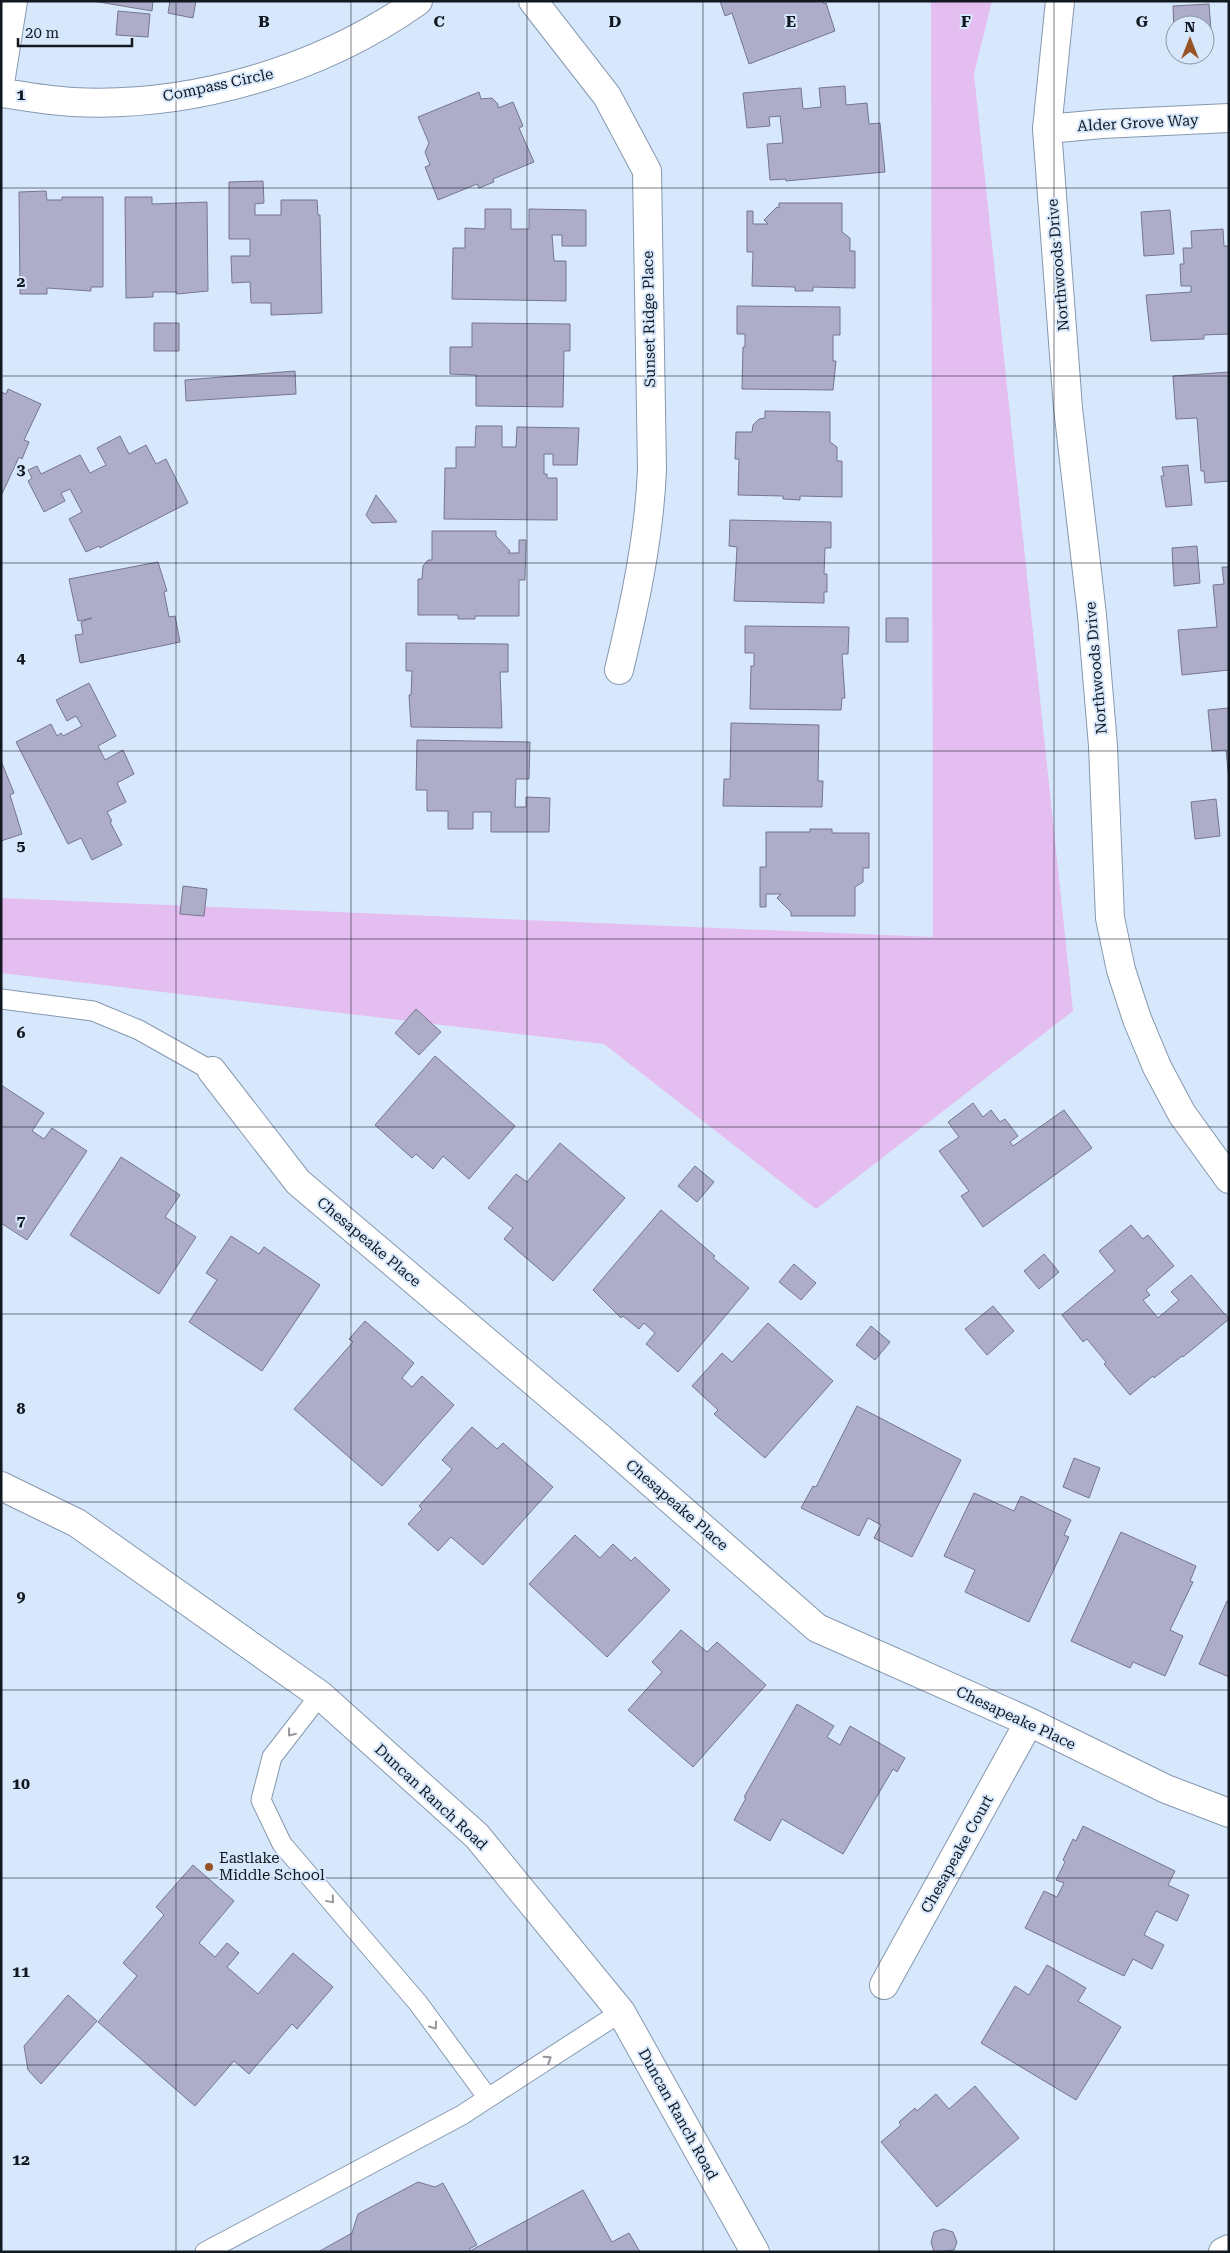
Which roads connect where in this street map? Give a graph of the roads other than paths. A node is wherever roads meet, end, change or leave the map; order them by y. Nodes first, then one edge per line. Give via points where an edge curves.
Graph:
1 (13, 1) edge
2 (418, 1) edge
3 (533, 1) edge
4 (1060, 1) edge
5 (1, 77) edge
6 (1, 93) edge
7 (1229, 118) edge
8 (1046, 130) junction
9 (619, 670) dead end
10 (1, 999) edge
11 (212, 1071) joint
12 (1229, 1179) edge
13 (1, 1486) edge
14 (320, 1695) junction
15 (1029, 1722) junction
16 (1229, 1814) edge
17 (884, 1985) dead end
18 (621, 2012) junction
19 (488, 2098) junction
20 (1229, 2249) edge
21 (205, 2252) edge
22 (755, 2252) edge
23 (1223, 2252) edge

1 - 5 street
2 - 6 street, Compass Circle via 356,39 307,62 276,74 186,94 72,102
3 - 9 street, Sunset Ridge Place via 607,96 647,171 651,508 639,587
4 - 8 street, Northwoods Drive
7 - 8 street, Alder Grove Way
8 - 12 street, Northwoods Drive via 1068,408 1099,699 1110,918 1121,970 1157,1067 1182,1114
10 - 11 lane via 93,1011 139,1030
11 - 15 street, Chesapeake Place via 298,1182 599,1437 817,1628
13 - 14 street, Duncan Ranch Road via 77,1524
14 - 18 street, Duncan Ranch Road via 477,1836
14 -> 19 lane via 272,1757 261,1800 282,1844 418,2003
15 - 16 street, Chesapeake Place via 1166,1789
15 - 17 street, Chesapeake Court
19 -> 18 lane
18 - 22 street, Duncan Ranch Road
19 - 21 lane via 462,2115
20 - 23 street

